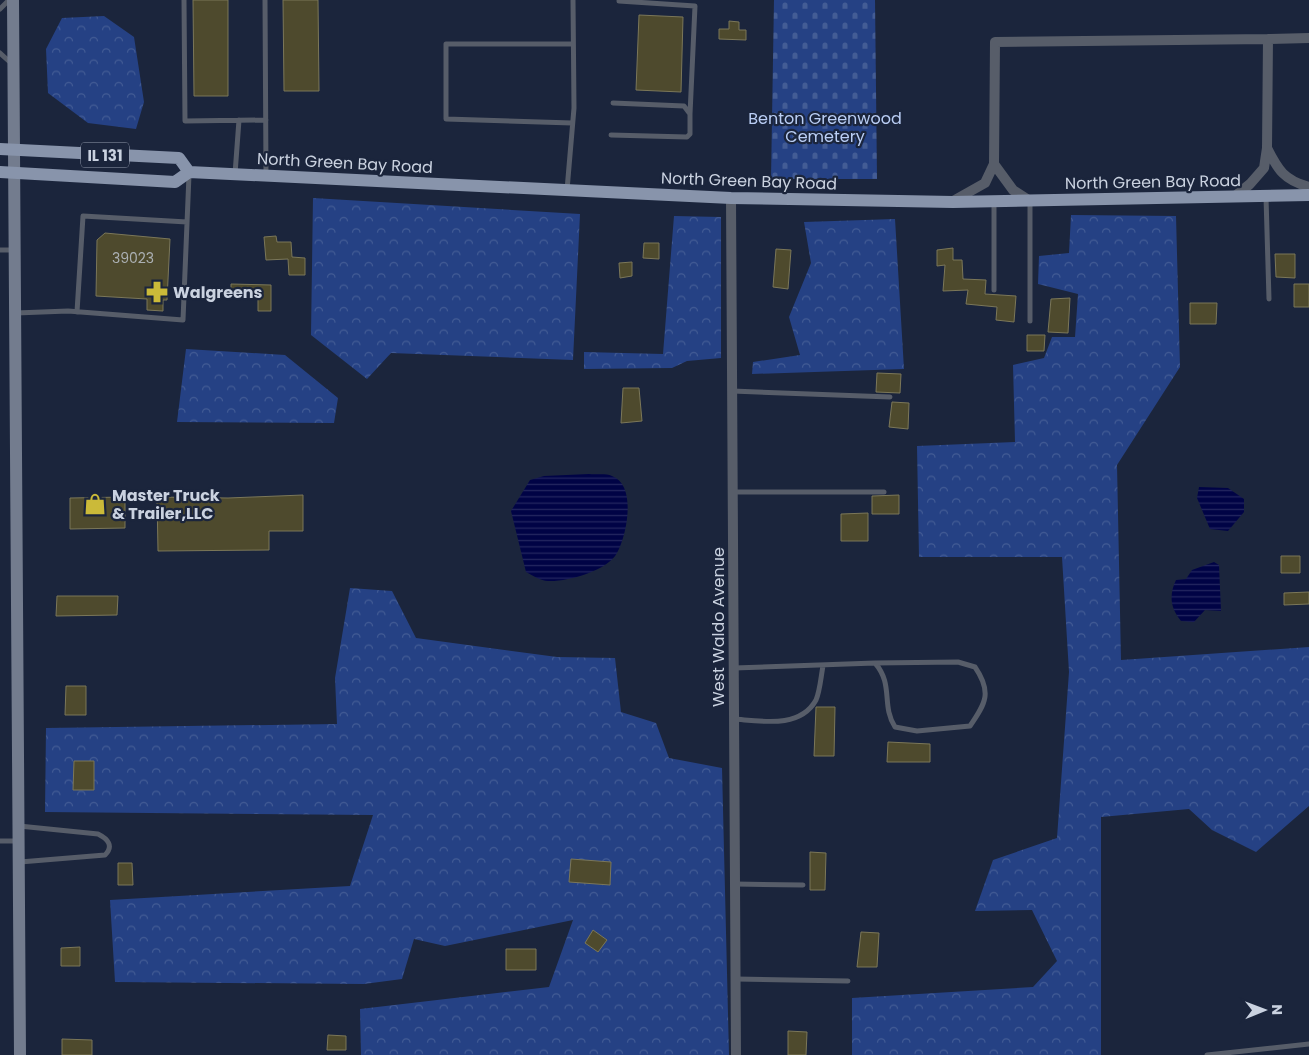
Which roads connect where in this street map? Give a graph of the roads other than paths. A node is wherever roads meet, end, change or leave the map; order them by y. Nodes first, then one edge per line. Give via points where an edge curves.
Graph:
1 (9, 0) edge
2 (13, 0) edge
3 (184, 0) edge
4 (265, 0) edge
5 (573, 0) edge
6 (619, 0) edge
7 (0, 9) edge
8 (1309, 38) edge
9 (1268, 39) junction
10 (573, 44) junction
11 (0, 53) edge
12 (14, 66) junction
13 (613, 103) dead end
14 (690, 114) junction
15 (239, 120) junction
16 (266, 120) junction
17 (572, 123) junction
18 (611, 135) dead end
19 (1267, 148) junction
20 (0, 149) edge
21 (15, 150) junction
22 (994, 164) junction
23 (0, 172) edge
24 (189, 172) junction
25 (15, 173) junction
26 (235, 174) junction
27 (266, 176) junction
28 (1309, 187) edge
29 (567, 191) junction
30 (1309, 195) edge
31 (1266, 196) junction
32 (1234, 197) junction
33 (731, 198) junction
34 (994, 201) junction
35 (1030, 201) junction
36 (952, 202) junction
37 (187, 222) junction
38 (0, 250) edge
39 (15, 250) junction
40 (994, 290) dead end
41 (1269, 298) dead end
42 (77, 312) junction
43 (16, 313) junction
44 (1030, 322) dead end
45 (732, 391) junction
46 (890, 397) dead end
47 (733, 492) junction
48 (884, 492) dead end
49 (875, 664) junction
50 (823, 666) junction
51 (734, 668) junction
52 (734, 719) junction
53 (18, 826) junction
54 (0, 841) edge
55 (18, 841) junction
56 (19, 862) junction
57 (735, 884) junction
58 (803, 885) dead end
59 (735, 979) junction
60 (848, 981) dead end
61 (1309, 1044) edge
62 (20, 1055) edge
63 (736, 1055) edge
64 (1207, 1055) edge

1 - 7 lane
2 - 12 main road
3 - 15 lane via 186,121
4 - 16 lane
5 - 10 lane
6 - 14 lane via 695,6
8 - 9 street
9 - 19 street
9 - 22 street via 995,42
10 - 17 lane
10 - 17 lane via 446,44 446,119
11 - 12 lane
12 - 21 main road
13 - 14 lane via 684,106
14 - 18 lane via 690,134 687,137
15 - 16 lane
15 - 26 lane
16 - 27 lane
17 - 29 lane
19 - 28 street via 1276,166 1292,182
19 - 32 street via 1264,168
20 - 21 main road, IL 131
21 - 24 main road, IL 131 via 179,158
21 - 25 main road
22 - 35 street via 1013,190
22 - 36 street via 985,183
23 - 25 main road, North Green Bay Road / IL 131
24 - 25 main road, North Green Bay Road / IL 131 via 175,182
24 - 26 main road, North Green Bay Road
24 - 37 lane
25 - 39 main road
26 - 27 main road, North Green Bay Road
27 - 29 main road, North Green Bay Road
29 - 33 main road, North Green Bay Road
30 - 31 main road, North Green Bay Road
31 - 32 main road, North Green Bay Road
31 - 41 lane
32 - 35 main road, North Green Bay Road
33 - 36 main road, North Green Bay Road
33 - 45 street, West Waldo Avenue
34 - 35 main road, North Green Bay Road
34 - 36 main road, North Green Bay Road
34 - 40 lane
35 - 44 lane
37 - 42 lane via 83,216
37 - 42 lane via 183,320
38 - 39 lane
39 - 43 main road
42 - 43 lane
43 - 53 main road
45 - 46 lane
45 - 47 street, West Waldo Avenue
47 - 48 lane
47 - 51 street, West Waldo Avenue
49 - 49 lane via 884,673 888,716 895,726 917,731 970,726 984,706 983,678 975,667 958,662
49 - 50 lane
50 - 51 lane
50 - 52 lane via 816,700 803,714 791,720 778,721
51 - 52 street, West Waldo Avenue
52 - 57 street, West Waldo Avenue
53 - 55 main road
53 - 56 lane via 98,834 107,838 110,844 105,856
54 - 55 lane
55 - 56 main road
56 - 62 main road
57 - 58 lane
57 - 59 street, West Waldo Avenue
59 - 60 lane
59 - 63 street, West Waldo Avenue
61 - 64 lane

